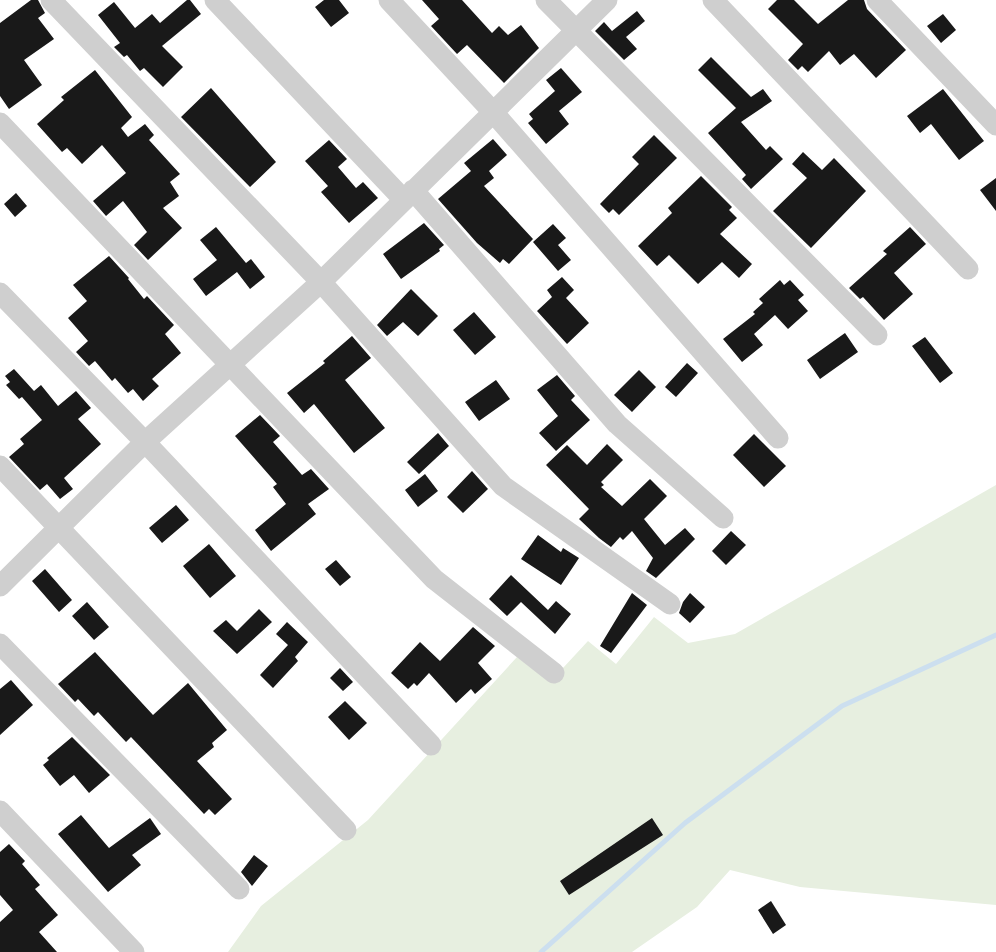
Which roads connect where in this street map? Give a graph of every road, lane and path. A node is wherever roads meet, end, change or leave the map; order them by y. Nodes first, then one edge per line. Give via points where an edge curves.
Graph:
1 (51, 0) edge
2 (215, 0) edge
3 (389, 0) edge
4 (546, 0) edge
5 (607, 0) edge
6 (713, 0) edge
7 (877, 0) edge
8 (576, 30) junction
9 (493, 112) junction
10 (0, 123) edge
11 (996, 125) edge
12 (408, 195) junction
13 (968, 268) dead end
14 (321, 282) junction
15 (0, 293) edge
16 (877, 335) dead end
17 (231, 365) junction
18 (778, 438) dead end
19 (145, 442) junction
20 (0, 466) edge
21 (723, 517) dead end
22 (60, 529) junction
23 (0, 586) edge
24 (670, 604) dead end
25 (0, 644) edge
26 (554, 673) dead end
27 (431, 745) dead end
28 (0, 811) edge
29 (346, 830) dead end
30 (239, 889) dead end
31 (134, 952) edge

1 - 14 street
2 - 12 street
3 - 9 street
4 - 8 street
5 - 8 street
6 - 13 street
7 - 11 street
8 - 9 street
8 - 16 street
9 - 12 street
9 - 18 street
10 - 17 street
12 - 14 street
12 - 21 street via 617,424
14 - 17 street
14 - 24 street via 503,486
15 - 19 street
17 - 19 street
17 - 26 street via 434,579
19 - 22 street
19 - 27 street
20 - 22 street
22 - 23 street
22 - 29 street
25 - 30 street
28 - 31 street

